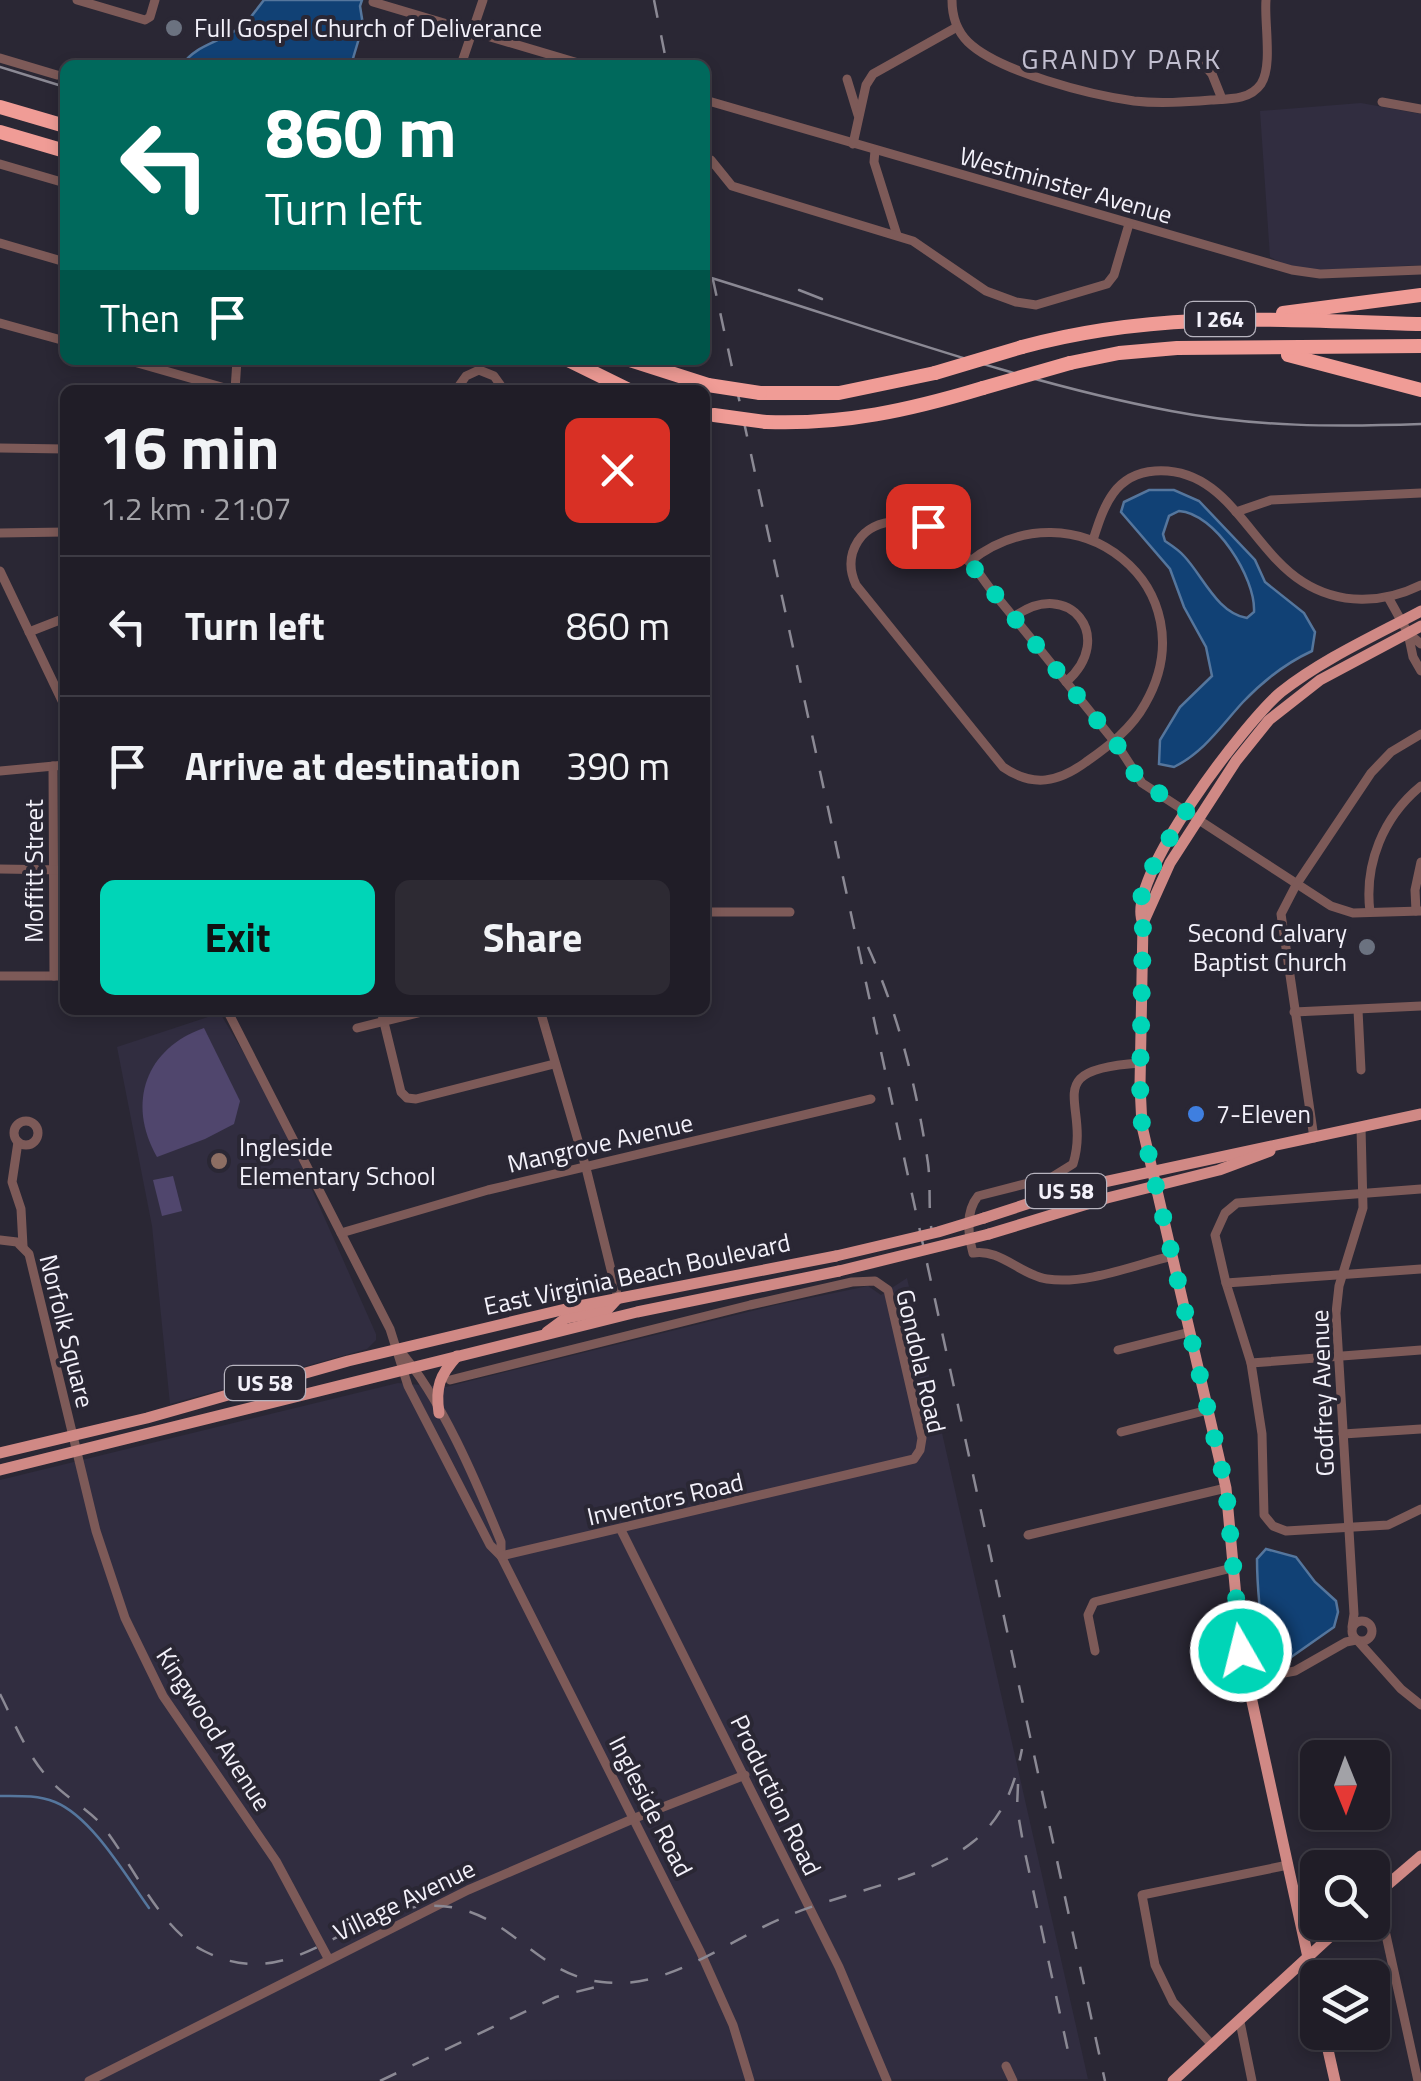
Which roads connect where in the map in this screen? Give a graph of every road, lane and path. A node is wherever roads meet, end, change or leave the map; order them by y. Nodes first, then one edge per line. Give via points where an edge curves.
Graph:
1 (77, 0) edge
2 (155, 0) edge
3 (482, 0) edge
4 (952, 0) edge
5 (1266, 0) edge
6 (373, 2) edge
7 (957, 27) junction
8 (472, 31) junction
9 (1195, 54) dead end
10 (0, 58) edge
11 (463, 60) edge
12 (568, 60) edge
13 (57, 75) dead end
14 (848, 79) dead end
15 (1222, 100) junction
16 (710, 101) edge
17 (1382, 102) dead end
18 (0, 107) edge
19 (1421, 109) edge
20 (859, 117) junction
21 (60, 125) edge
22 (0, 132) edge
23 (853, 144) junction
24 (60, 150) edge
25 (875, 150) junction
26 (711, 160) dead end
27 (0, 164) edge
28 (60, 182) edge
29 (1129, 224) junction
30 (897, 235) junction
31 (0, 243) edge
32 (60, 261) edge
33 (1421, 270) edge
34 (1421, 295) edge
35 (1176, 320) junction
36 (0, 323) edge
37 (1421, 324) edge
38 (60, 340) edge
39 (1421, 346) edge
40 (1178, 348) junction
41 (145, 365) edge
42 (578, 365) edge
43 (645, 365) edge
44 (215, 385) edge
45 (460, 385) edge
46 (500, 385) edge
47 (619, 385) edge
48 (705, 385) edge
49 (710, 386) edge
50 (1421, 390) edge
51 (710, 414) edge
52 (0, 448) edge
53 (60, 450) edge
54 (1421, 494) edge
55 (1236, 512) junction
56 (60, 532) edge
57 (0, 533) edge
58 (1093, 540) junction
59 (969, 562) junction
60 (0, 571) edge
61 (1421, 585) edge
62 (1388, 597) junction
63 (1421, 611) edge
64 (1014, 618) junction
65 (60, 620) edge
66 (1421, 626) edge
67 (1404, 627) junction
68 (29, 632) junction
69 (1421, 644) edge
70 (1421, 671) edge
71 (1066, 682) junction
72 (60, 696) edge
73 (1421, 734) edge
74 (1114, 740) junction
75 (60, 765) edge
76 (53, 766) junction
77 (0, 771) edge
78 (1421, 786) edge
79 (1192, 816) junction
80 (1421, 862) edge
81 (0, 869) edge
82 (59, 870) edge
83 (1296, 885) junction
84 (1418, 911) edge
85 (710, 912) edge
86 (790, 912) dead end
87 (1370, 912) junction
88 (0, 976) edge
89 (59, 976) edge
90 (1421, 1008) edge
91 (1358, 1010) junction
92 (1294, 1012) junction
93 (230, 1015) edge
94 (382, 1015) edge
95 (541, 1015) edge
96 (358, 1028) dead end
97 (1140, 1063) junction
98 (554, 1064) junction
99 (1361, 1070) dead end
100 (871, 1099) dead end
101 (1421, 1114) edge
102 (1362, 1127) junction
103 (1314, 1138) junction
104 (18, 1142) dead end
105 (1284, 1145) junction
106 (586, 1168) junction
107 (1151, 1171) junction
108 (1154, 1186) junction
109 (1421, 1189) edge
110 (1365, 1192) junction
111 (341, 1233) junction
112 (0, 1240) edge
113 (23, 1246) junction
114 (1172, 1256) junction
115 (860, 1267) dead end
116 (1421, 1270) edge
117 (1343, 1273) junction
118 (864, 1281) junction
119 (1226, 1283) junction
120 (618, 1298) junction
121 (641, 1312) junction
122 (609, 1319) junction
123 (1190, 1332) junction
124 (544, 1334) junction
125 (614, 1338) junction
126 (398, 1349) junction
127 (1118, 1350) dead end
128 (1421, 1350) edge
129 (458, 1356) junction
130 (1338, 1356) junction
131 (1251, 1363) junction
132 (406, 1368) junction
133 (450, 1380) dead end
134 (1208, 1410) junction
135 (439, 1413) junction
136 (1421, 1429) edge
137 (1121, 1432) dead end
138 (1343, 1434) junction
139 (74, 1436) junction
140 (77, 1452) junction
141 (0, 1453) edge
142 (0, 1470) edge
143 (838, 1479) joint
144 (1226, 1488) junction
145 (1421, 1509) edge
146 (1349, 1528) junction
147 (622, 1530) junction
148 (1028, 1535) dead end
149 (501, 1556) junction
150 (1232, 1568) junction
151 (1354, 1600) junction
152 (1366, 1622) junction
153 (1354, 1634) junction
154 (1372, 1635) junction
155 (1095, 1651) dead end
156 (1378, 1660) junction
157 (1248, 1680) junction
158 (1421, 1705) edge
159 (745, 1775) junction
160 (635, 1818) junction
161 (1421, 1856) edge
162 (1288, 1865) junction
163 (1390, 1883) edge
164 (1327, 1940) edge
165 (1385, 1940) edge
166 (328, 1958) junction
167 (1308, 1958) junction
168 (1240, 2022) junction
169 (1213, 2046) junction
170 (1328, 2050) edge
171 (1006, 2066) dead end
172 (1418, 2079) edge
173 (89, 2081) edge
174 (750, 2081) edge
175 (887, 2081) edge
176 (1013, 2081) edge
177 (1174, 2081) edge
178 (1252, 2081) edge
179 (1335, 2081) edge

1 - 2 street via 148,19
3 - 8 street
4 - 7 street
5 - 15 street via 1264,78 1250,94
6 - 8 street
7 - 15 street via 1002,64 1084,90 1137,101
7 - 20 street via 873,74
8 - 11 street
8 - 12 street
9 - 15 street
10 - 13 street
14 - 20 street
16 - 23 street, Westminster Avenue
17 - 19 street
18 - 21 highway
20 - 23 street
22 - 24 highway
23 - 25 street, Westminster Avenue
25 - 29 street, Westminster Avenue
25 - 30 street
26 - 30 street via 732,186
27 - 28 street
29 - 30 street via 1111,280 1036,305 986,290
29 - 33 street, Westminster Avenue via 1305,273
31 - 32 street
34 - 35 highway
35 - 37 highway, I 264
35 - 49 highway, I 264, bridge via 1090,330 839,393
36 - 38 street
39 - 40 highway, I 264
40 - 50 highway via 1297,356
40 - 51 highway, I 264, bridge via 1070,363 882,416 766,422
41 - 44 street
42 - 47 highway
43 - 48 highway, I 264, bridge
45 - 46 street via 480,370
52 - 53 street
54 - 55 street via 1271,500
55 - 58 street via 1194,478 1149,472 1112,492
55 - 62 street via 1279,563 1314,589 1354,600
56 - 57 street
58 - 59 street via 1034,531
58 - 74 street via 1137,574 1161,637 1150,695
59 - 64 street
59 - 74 street via 936,529 896,520 871,528 853,551 851,569 856,585 1003,767 1032,781 1056,780
60 - 68 street
61 - 62 street
62 - 67 street
63 - 67 main road
64 - 71 street
64 - 71 street via 1046,602 1079,616 1088,651
65 - 68 street
66 - 67 main road
67 - 69 street
67 - 70 street
67 - 79 main road via 1281,710
68 - 72 street
71 - 74 street
73 - 83 street via 1371,772
74 - 79 street via 1138,779
75 - 76 street
76 - 77 street
76 - 82 street, Moffitt Street
78 - 87 street via 1380,840 1369,880
79 - 83 street
79 - 97 main road via 1143,923
80 - 84 street via 1414,890
81 - 82 street
82 - 89 street, Moffitt Street
83 - 87 street via 1336,909
83 - 92 street via 1280,921
84 - 87 street
85 - 86 street
88 - 89 street
90 - 91 street
91 - 92 street
91 - 99 street
92 - 103 street
93 - 111 street, Ingleside Road
94 - 96 street
94 - 98 street via 407,1098
95 - 98 street
97 - 107 main road
97 - 114 street via 1082,1076 1073,1092 1073,1164 1052,1177 978,1196 970,1212 970,1240 973,1254 987,1252 1045,1279
98 - 106 street
100 - 106 street, Mangrove Avenue
101 - 102 main road, East Virginia Beach Boulevard / US 58
102 - 103 main road, East Virginia Beach Boulevard / US 58
102 - 110 street, Godfrey Avenue
103 - 105 main road, East Virginia Beach Boulevard / US 58
104 - 113 street via 12,1182
105 - 107 main road, East Virginia Beach Boulevard / US 58
105 - 108 main road, East Virginia Beach Boulevard / US 58
106 - 111 street, Mangrove Avenue
106 - 120 street
107 - 108 main road
107 - 120 main road, East Virginia Beach Boulevard / US 58, bridge via 938,1232
108 - 114 main road
108 - 121 main road, East Virginia Beach Boulevard / US 58, bridge via 839,1272
109 - 110 street
110 - 117 street, Godfrey Avenue
110 - 119 street via 1237,1203 1216,1235
111 - 126 street, Ingleside Road
112 - 113 street, Norfolk Square
113 - 139 street, Norfolk Square
114 - 123 main road
115 - 118 street, Gondola Road
116 - 117 street
117 - 119 street
117 - 130 street, Godfrey Avenue
118 - 125 street
118 - 143 street, Gondola Road via 888,1290 922,1444 908,1463
119 - 131 street
120 - 121 main road
120 - 124 main road via 607,1310 566,1318
120 - 126 main road, East Virginia Beach Boulevard / US 58
121 - 122 main road, East Virginia Beach Boulevard / US 58
122 - 124 main road, East Virginia Beach Boulevard / US 58
122 - 125 street, East Virginia Beach Boulevard
123 - 127 street
123 - 134 main road
124 - 129 main road, East Virginia Beach Boulevard / US 58
125 - 133 street
126 - 132 street, Ingleside Road
126 - 139 main road, East Virginia Beach Boulevard / US 58
128 - 130 street
129 - 132 main road, East Virginia Beach Boulevard / US 58
129 - 135 main road via 437,1386
130 - 131 street
130 - 138 street, Godfrey Avenue
131 - 146 street via 1262,1434 1261,1508 1268,1522 1280,1530
132 - 135 street, Ingleside Road
132 - 140 main road, East Virginia Beach Boulevard / US 58
132 - 149 street, Ingleside Road via 480,1528
134 - 137 street
134 - 144 main road
135 - 149 street, Ingleside Road via 490,1516
136 - 138 street
138 - 146 street, Godfrey Avenue
139 - 140 street, Norfolk Square
139 - 141 main road, East Virginia Beach Boulevard / US 58
140 - 142 main road, East Virginia Beach Boulevard / US 58
140 - 166 street, Kingwood Avenue via 107,1568 142,1655 276,1860
143 - 147 street, Inventors Road
144 - 148 street
144 - 150 main road
145 - 146 street via 1388,1525
146 - 151 street, Godfrey Avenue
147 - 149 street, Inventors Road
147 - 159 street, Production Road
149 - 160 street, Ingleside Road
150 - 155 street via 1094,1602 1088,1615
150 - 157 main road
151 - 152 street, Godfrey Avenue
151 - 153 street, Godfrey Avenue
152 - 153 street via 1358,1622
152 - 154 street
153 - 154 street via 1366,1641
153 - 156 street
153 - 157 street via 1295,1671
154 - 156 street
156 - 158 street
157 - 162 main road
159 - 160 street, Village Avenue
159 - 175 street, Production Road
160 - 166 street, Village Avenue
160 - 174 street, Ingleside Road via 713,1978
161 - 163 main road
162 - 167 main road
162 - 169 street via 1142,1895 1155,1965 1172,2002
164 - 167 main road
165 - 172 street
166 - 173 street, Village Avenue
167 - 168 main road
168 - 169 main road
168 - 178 street
169 - 177 main road
170 - 179 main road
171 - 176 street

